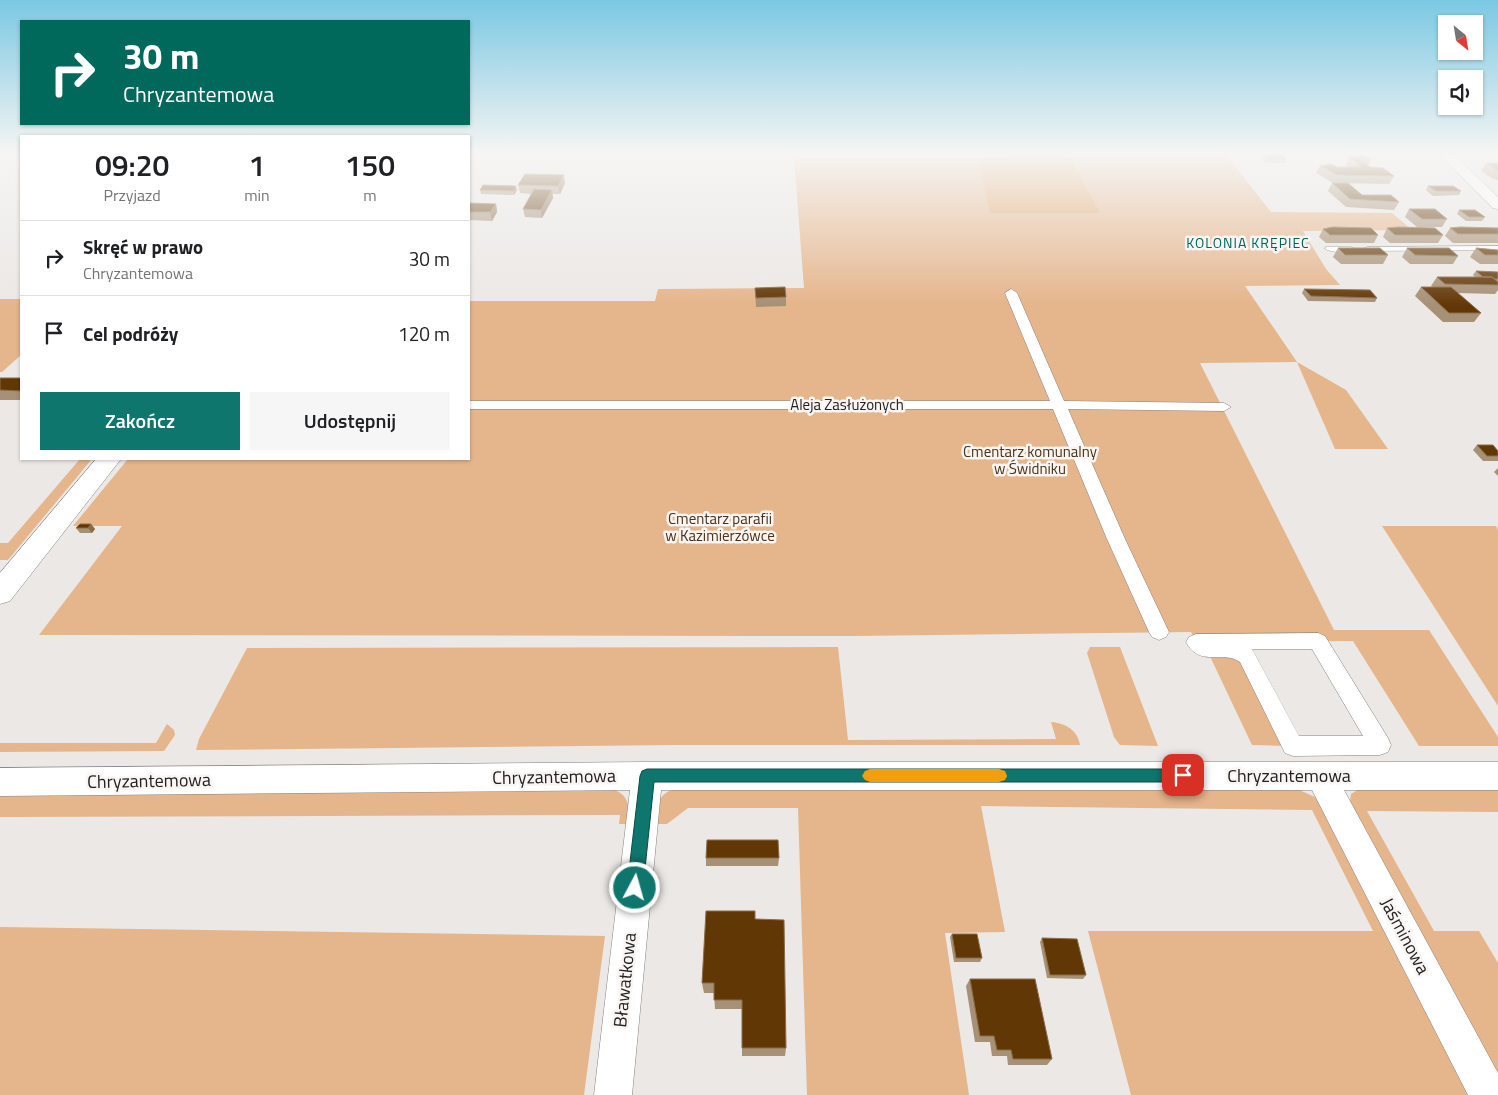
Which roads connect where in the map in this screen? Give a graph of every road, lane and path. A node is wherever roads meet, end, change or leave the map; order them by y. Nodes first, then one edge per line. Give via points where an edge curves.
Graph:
1 (1498, 248) edge
2 (1329, 249) dead end
3 (1011, 293) dead end
4 (470, 405) edge
5 (1058, 405) junction
6 (1224, 407) dead end
7 (108, 460) edge
8 (0, 594) edge
9 (1159, 632) dead end
10 (1293, 746) joint
11 (647, 776) junction
12 (1321, 776) junction
13 (1498, 776) edge
14 (0, 782) edge
15 (613, 1095) edge
16 (1489, 1095) edge

1 - 2 lane
3 - 5 street
4 - 5 street, Aleja Zasłużonych
5 - 6 street, Aleja Zasłużonych
5 - 9 street
7 - 8 street
10 - 10 street via 1247,656 1238,650 1207,650 1196,642 1318,641 1380,745
11 - 12 street, Chryzantemowa
11 - 14 street, Chryzantemowa
11 - 15 street, Bławatkowa
12 - 13 street, Chryzantemowa
12 - 16 street, Jaśminowa

